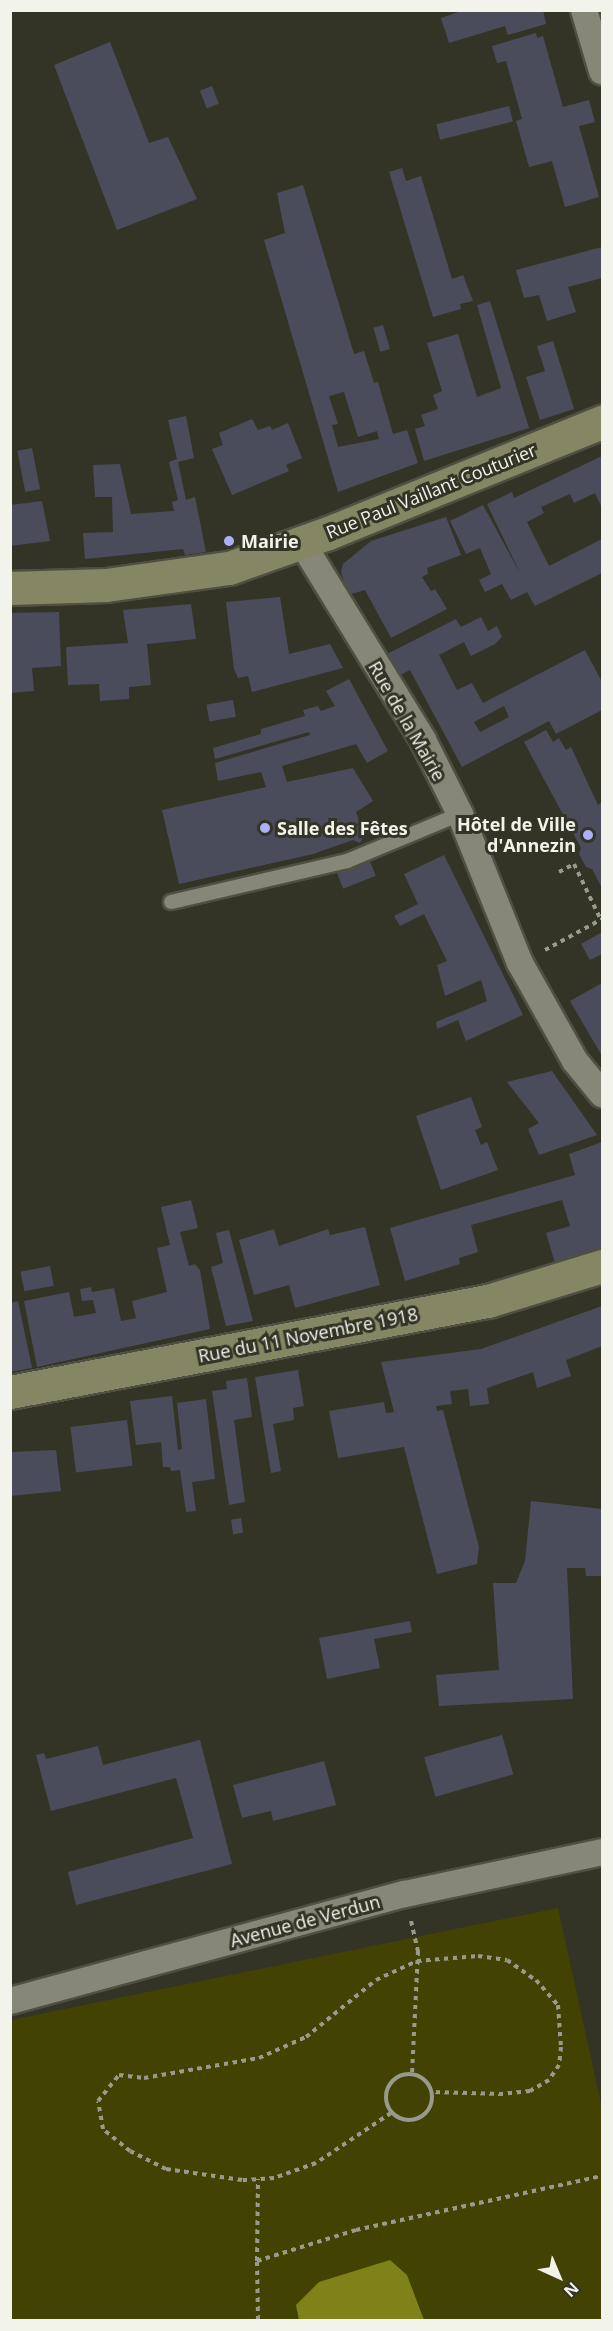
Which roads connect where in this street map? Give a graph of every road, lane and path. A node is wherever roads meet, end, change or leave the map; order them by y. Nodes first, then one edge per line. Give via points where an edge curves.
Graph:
1 (584, 10) edge
2 (603, 71) edge
3 (603, 422) edge
4 (302, 543) junction
5 (10, 588) edge
6 (460, 814) junction
7 (559, 872) dead end
8 (171, 902) dead end
9 (602, 920) edge
10 (520, 963) junction
11 (603, 1094) edge
12 (603, 1266) edge
13 (10, 1392) edge
14 (603, 1852) edge
15 (405, 1894) junction
16 (417, 1961) junction
17 (10, 2001) edge
18 (412, 2073) junction
19 (432, 2092) junction
20 (391, 2113) junction
21 (10, 2159) edge
22 (603, 2176) edge
23 (258, 2179) junction
24 (257, 2262) junction
25 (10, 2272) edge
26 (258, 2320) edge

1 - 2 street
3 - 4 street, Rue Paul Vaillant Couturier
4 - 5 street, Rue Paul Vaillant Couturier via 229,568 157,580
4 - 6 street, Rue de la Mairie via 423,740
6 - 8 lane via 347,861
6 - 10 street, Rue de la Mairie
7 - 9 path via 574,864
9 - 10 path
10 - 11 street, Rue de la Mairie via 575,1061
12 - 13 street, Rue du 11 Novembre 1918 via 488,1301
14 - 15 street, Avenue de Verdun
15 - 16 path
15 - 17 street, Avenue de Verdun
16 - 18 path
16 - 19 path via 478,1956 507,1960 536,1980 558,2005 561,2024 559,2065 549,2080 531,2091 472,2095
16 - 23 path via 376,1980 306,2037 259,2058 144,2078 118,2075 98,2101 103,2129 130,2151 166,2169
18 - 19 path via 424,2078
18 - 20 path via 393,2079 386,2090
19 - 20 path via 426,2113 417,2119 404,2120
20 - 23 path via 316,2163 274,2178
21 - 25 path
22 - 24 path via 356,2230
23 - 24 path
24 - 26 path

